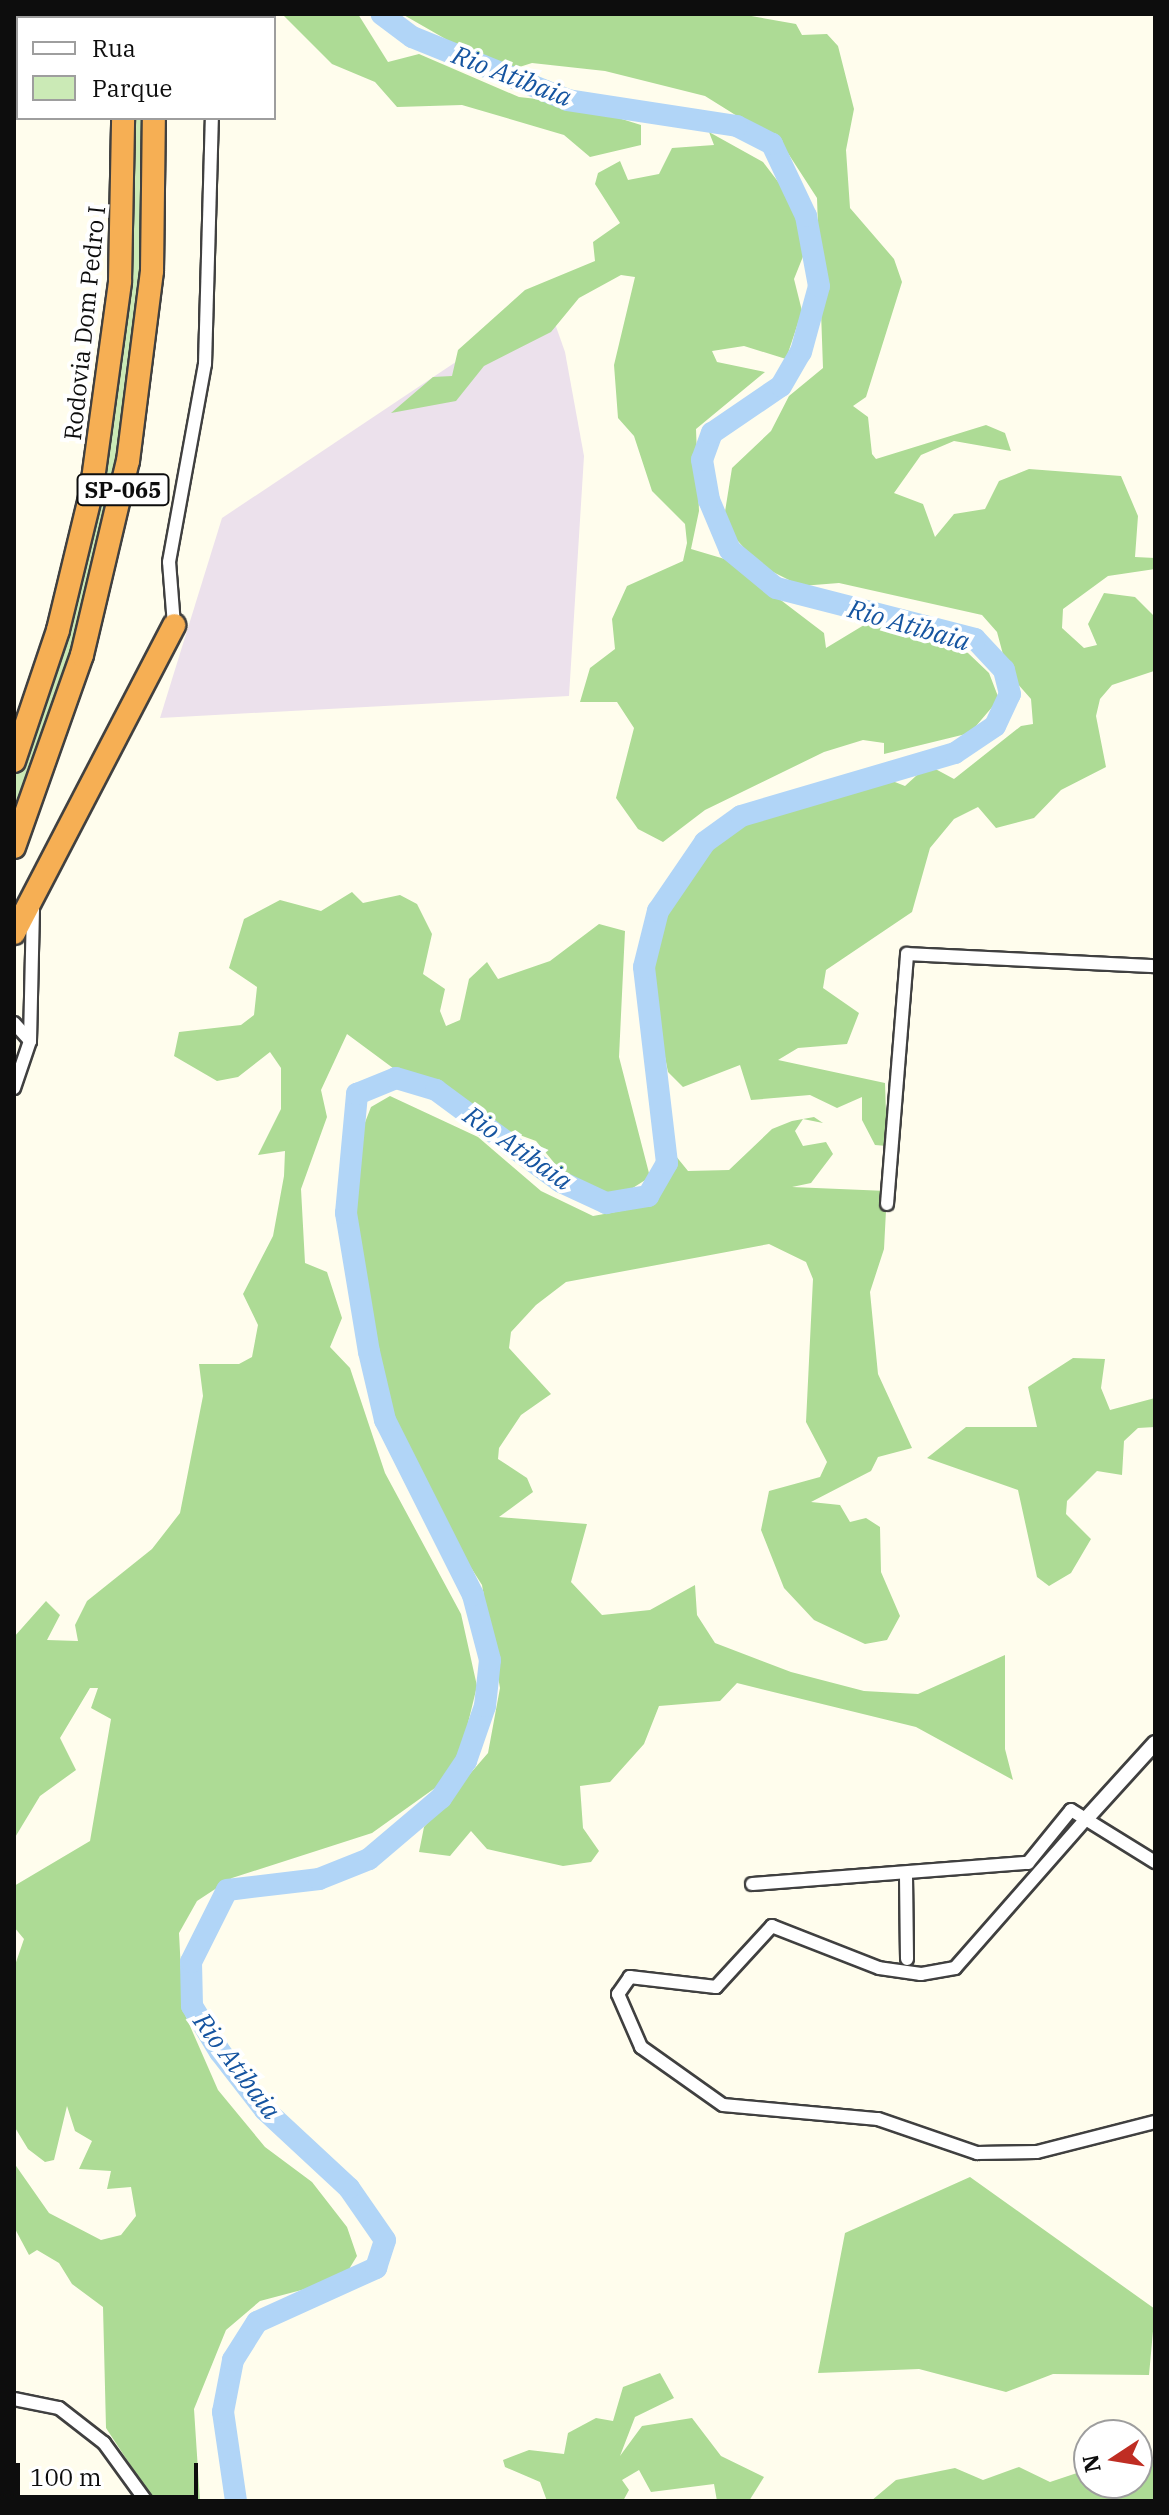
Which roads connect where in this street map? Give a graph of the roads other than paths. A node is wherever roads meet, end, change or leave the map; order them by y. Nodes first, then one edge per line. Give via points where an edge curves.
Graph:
1 (123, 120) edge
2 (154, 120) edge
3 (212, 120) edge
4 (174, 625) joint
5 (14, 761) edge
6 (14, 847) edge
7 (35, 893) junction
8 (14, 933) edge
9 (1155, 966) edge
10 (14, 1023) edge
11 (30, 1041) junction
12 (14, 1088) edge
13 (887, 1204) dead end
14 (1155, 1743) edge
15 (1085, 1820) junction
16 (1155, 1862) edge
17 (906, 1876) junction
18 (752, 1884) dead end
19 (907, 1959) dead end
20 (1155, 2122) edge
21 (14, 2399) edge
22 (146, 2501) edge

1 - 5 highway, Rodovia Dom Pedro I / SP-065 via 120,281 91,494 58,630
2 - 6 highway, SP-065 via 152,271 128,461 74,684
3 - 4 street via 205,364 169,562
4 - 7 highway
7 - 8 highway
7 - 11 street
9 - 13 street via 907,954
10 - 11 street
11 - 12 street
14 - 15 street
15 - 16 street
15 - 17 street via 1071,1810 1028,1863
15 - 20 street via 955,1968 921,1974 879,1968 772,1926 716,1987 630,1977 618,1994 641,2047 723,2105 878,2119 977,2153 1037,2152
17 - 18 street
17 - 19 street
21 - 22 street via 59,2408 104,2443

